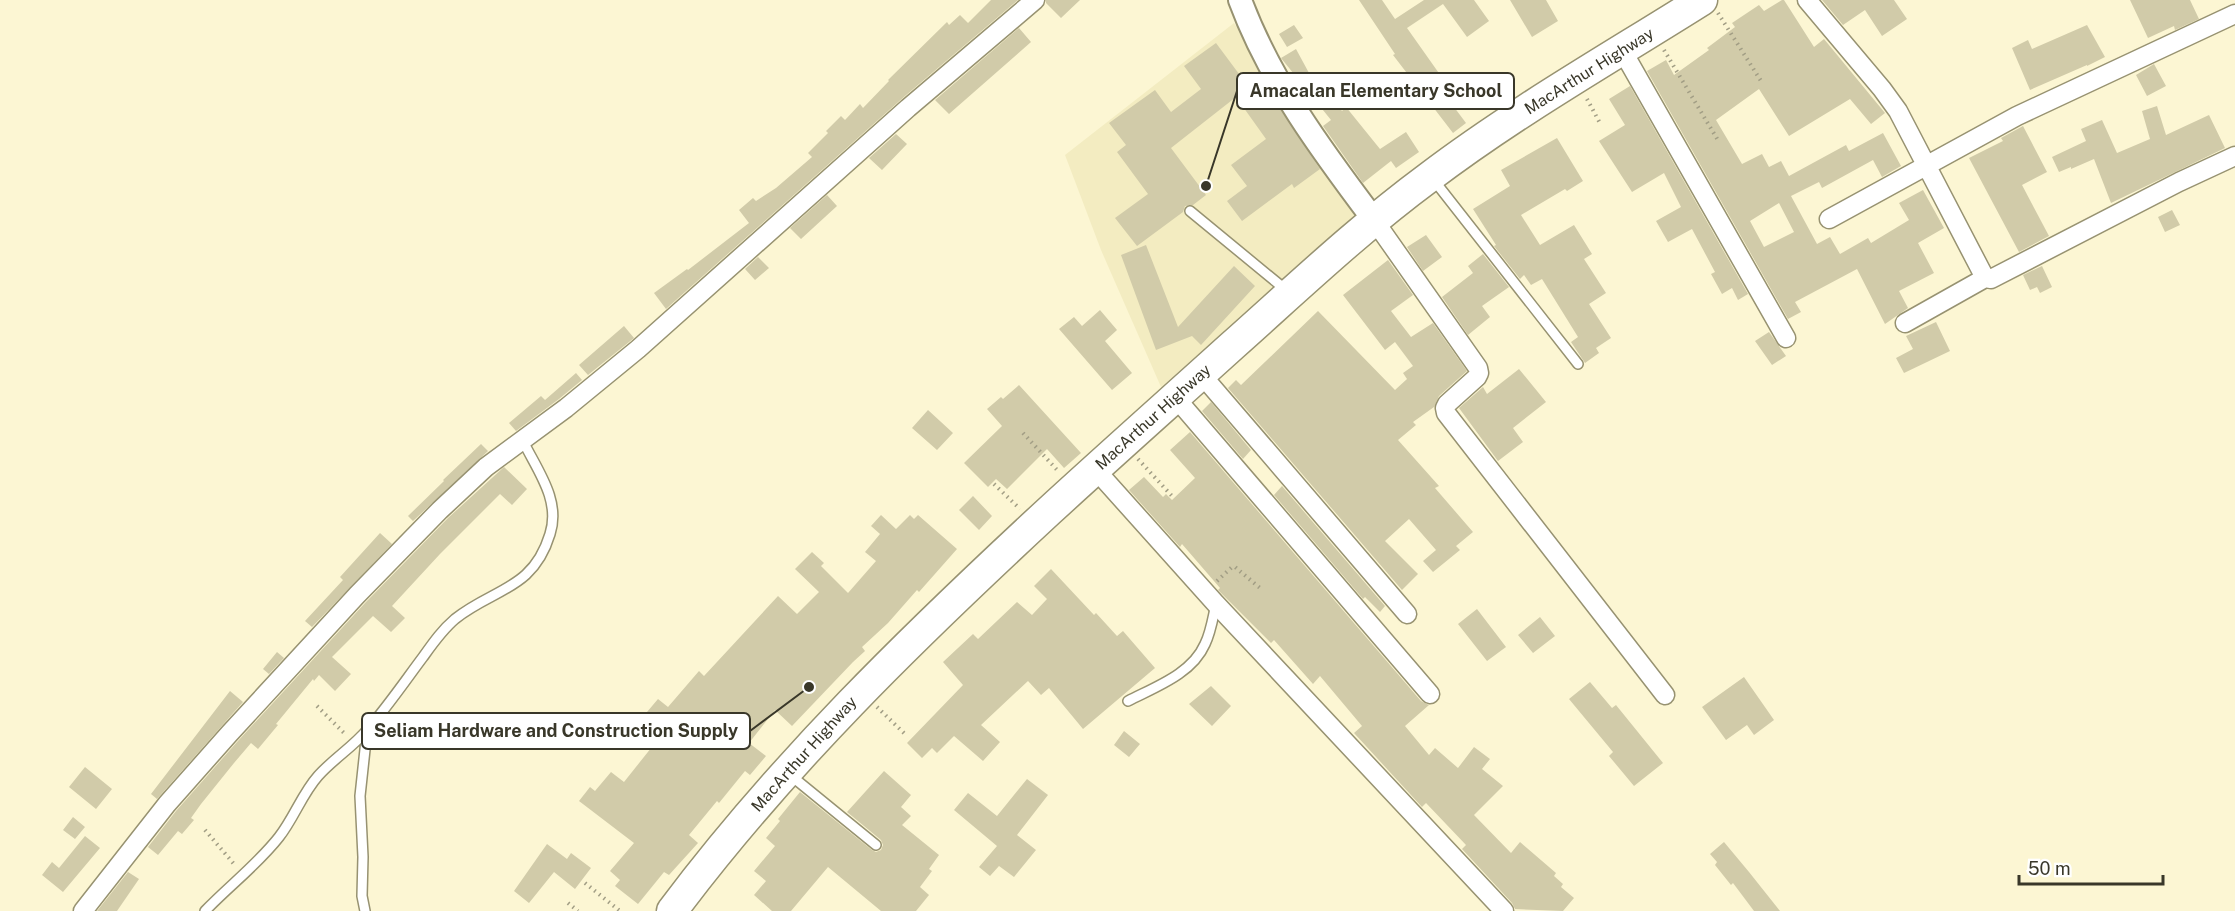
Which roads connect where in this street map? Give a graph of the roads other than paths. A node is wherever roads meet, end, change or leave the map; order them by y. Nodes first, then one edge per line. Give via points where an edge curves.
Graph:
1 (1035, 0) edge
2 (1240, 0) edge
3 (1807, 0) edge
4 (1709, 4) edge
5 (2235, 14) edge
6 (1622, 50) junction
7 (2235, 156) edge
8 (1926, 166) junction
9 (1430, 176) junction
10 (1190, 212) dead end
11 (1829, 219) dead end
12 (1374, 220) junction
13 (1985, 278) junction
14 (1291, 293) junction
15 (1905, 324) dead end
16 (1786, 338) dead end
17 (1578, 364) dead end
18 (1201, 374) junction
19 (1175, 397) junction
20 (523, 441) junction
21 (1085, 478) junction
22 (1211, 598) junction
23 (1407, 614) dead end
24 (1430, 694) dead end
25 (1665, 695) dead end
26 (1128, 701) dead end
27 (367, 731) junction
28 (787, 772) junction
29 (876, 844) dead end
30 (83, 911) edge
31 (205, 911) edge
32 (365, 911) edge
33 (672, 911) edge
34 (1504, 911) edge

1 - 20 street via 638,349
2 - 12 street via 1288,99
3 - 8 street via 1893,104
4 - 6 highway, MacArthur Highway
5 - 8 street via 2017,116
6 - 9 highway, MacArthur Highway
6 - 16 street
7 - 13 street via 1991,279
8 - 11 street
8 - 13 street
9 - 12 highway, MacArthur Highway
9 - 17 lane
10 - 14 lane
12 - 14 highway, MacArthur Highway
12 - 25 street via 1478,368 1477,376 1447,404 1446,412
13 - 15 street
14 - 18 highway, MacArthur Highway
18 - 19 highway, MacArthur Highway
18 - 23 street
19 - 21 highway, MacArthur Highway
19 - 24 street
20 - 27 lane via 553,504 554,520 543,550 524,578 469,608 439,634
20 - 30 street via 486,467 357,595 175,796
21 - 22 street
21 - 28 highway, MacArthur Highway via 861,691
22 - 26 lane via 1205,644 1199,656 1188,667
22 - 34 street
27 - 31 lane via 320,774 279,838
27 - 32 lane via 360,796
28 - 29 lane
28 - 33 highway, MacArthur Highway

